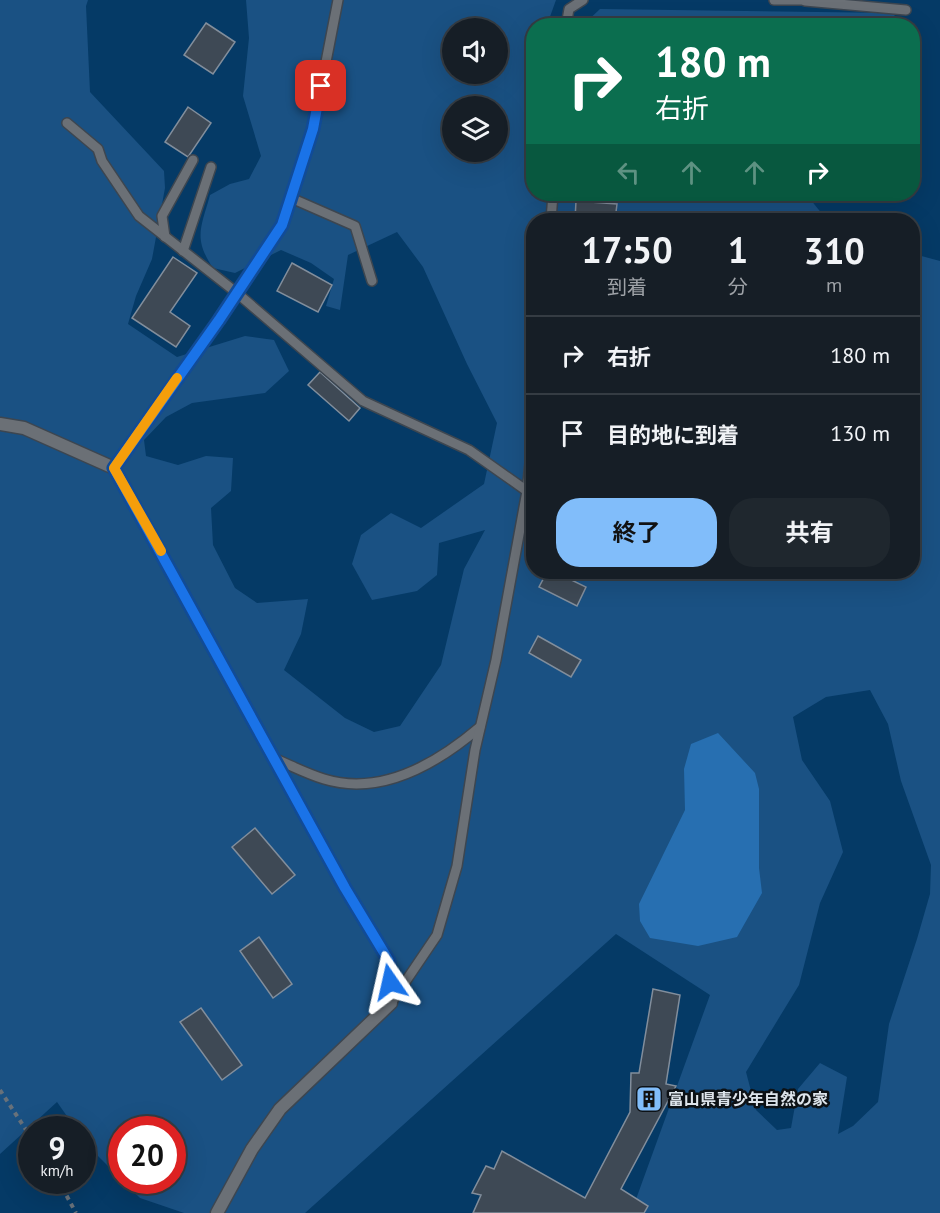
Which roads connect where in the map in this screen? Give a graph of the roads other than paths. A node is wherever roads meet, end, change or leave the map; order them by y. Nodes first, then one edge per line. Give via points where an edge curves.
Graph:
1 (338, 0) edge
2 (584, 0) edge
3 (774, 0) edge
4 (806, 0) edge
5 (906, 10) dead end
6 (567, 18) edge
7 (68, 123) dead end
8 (193, 160) dead end
9 (211, 167) dead end
10 (291, 198) junction
11 (165, 237) junction
12 (183, 251) junction
13 (372, 281) dead end
14 (237, 292) junction
15 (0, 424) edge
16 (114, 468) junction
17 (526, 490) edge
18 (526, 496) edge
19 (480, 727) junction
20 (273, 758) junction
21 (391, 1003) junction
22 (217, 1213) edge

1 - 10 lane via 313,129
2 - 6 lane via 569,9
3 - 4 lane
4 - 5 lane
7 - 11 lane via 98,149 139,216
8 - 11 lane via 162,216
9 - 12 lane
10 - 13 lane via 355,226
10 - 14 lane via 282,225
11 - 12 lane
12 - 14 lane
14 - 16 lane
14 - 17 lane via 363,401 469,450
15 - 16 street via 24,428
16 - 20 lane
18 - 19 lane
19 - 20 lane via 453,751 418,770 368,784 326,780
19 - 21 lane via 457,866 437,935
20 - 21 lane via 389,961
21 - 22 street via 280,1109 252,1149

